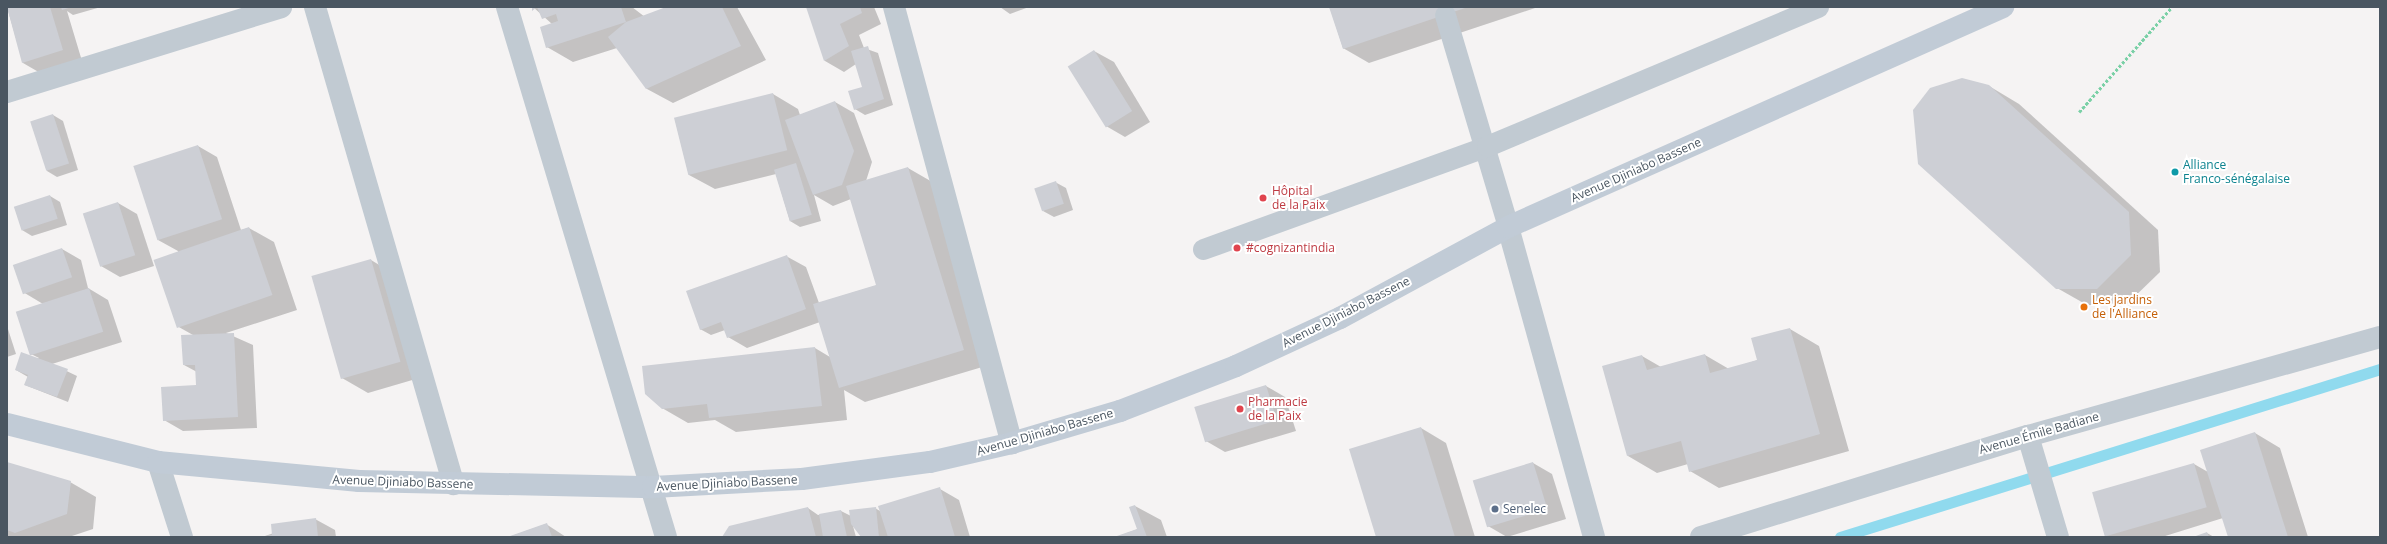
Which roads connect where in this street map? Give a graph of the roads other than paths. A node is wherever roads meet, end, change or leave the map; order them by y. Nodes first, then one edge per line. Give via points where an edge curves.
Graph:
1 (281, 7) edge
2 (315, 7) edge
3 (507, 7) edge
4 (894, 7) edge
5 (1818, 7) edge
6 (2003, 7) edge
7 (259, 10) edge
8 (1445, 15) dead end
9 (7, 92) edge
10 (1487, 146) junction
11 (1508, 227) junction
12 (1203, 249) dead end
13 (2380, 337) edge
14 (7, 424) edge
15 (2028, 436) junction
16 (1012, 443) junction
17 (158, 462) junction
18 (454, 484) junction
19 (653, 487) junction
20 (182, 537) edge
21 (666, 537) edge
22 (1594, 537) edge
23 (1701, 537) edge
24 (2058, 537) edge

1 - 7 street
2 - 18 street
3 - 19 street
4 - 16 street
5 - 10 lane
6 - 11 main road, Avenue Djiniabo Bassene
7 - 9 street
8 - 10 lane
10 - 11 lane
10 - 12 lane
11 - 16 main road, Avenue Djiniabo Bassene via 1340,318 1236,366 1120,411
11 - 22 street
13 - 15 street, Avenue Émile Badiane
14 - 17 main road, Avenue Djiniabo Bassene
15 - 23 street, Avenue Émile Badiane
15 - 24 street
16 - 19 main road, Avenue Djiniabo Bassene via 930,462 863,472
17 - 18 main road, Avenue Djiniabo Bassene via 268,475
17 - 20 street
18 - 19 main road, Avenue Djiniabo Bassene
19 - 21 street

